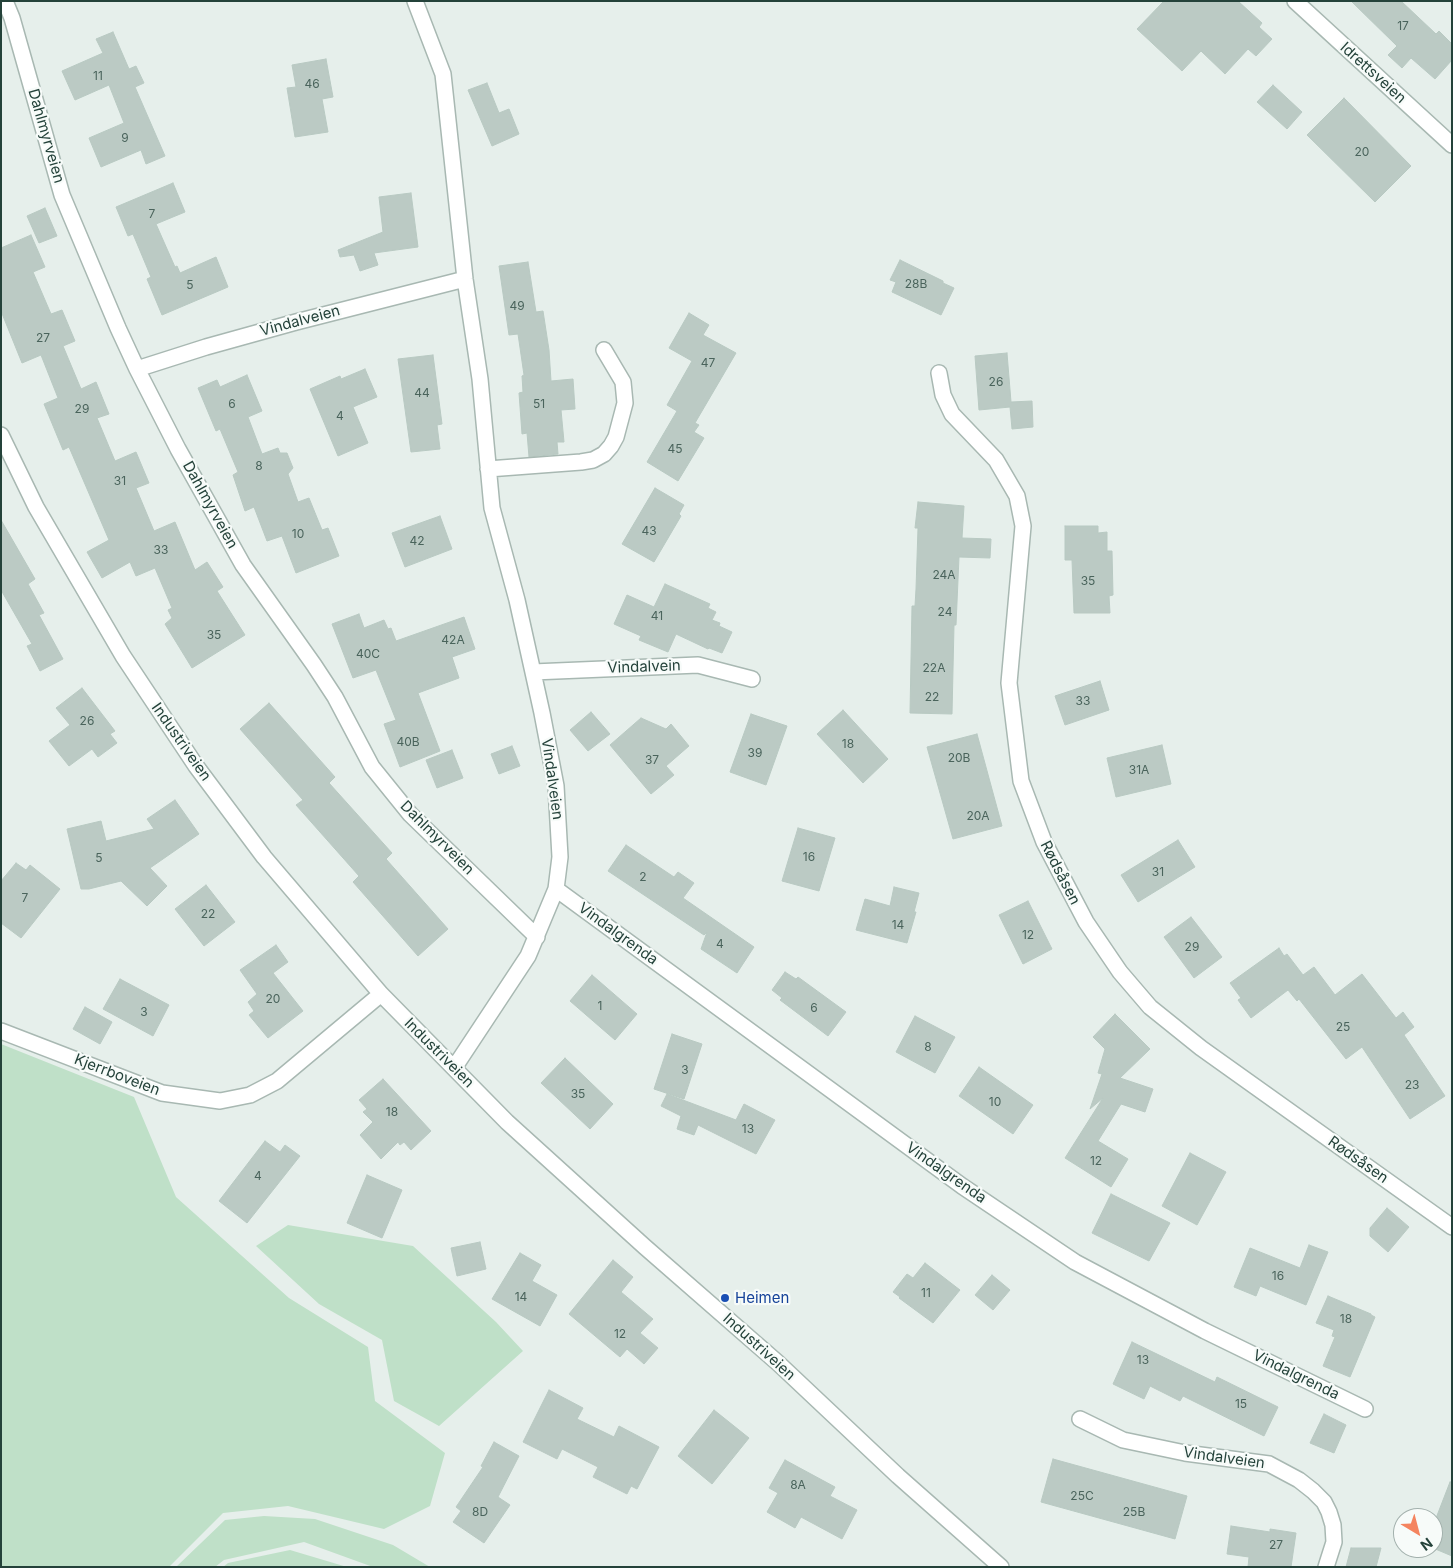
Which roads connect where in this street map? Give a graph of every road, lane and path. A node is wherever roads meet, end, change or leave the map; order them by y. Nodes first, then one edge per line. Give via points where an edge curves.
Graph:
1 (5, 1) edge
2 (415, 1) edge
3 (1294, 1) edge
4 (1452, 145) edge
5 (465, 279) junction
6 (604, 350) dead end
7 (137, 369) junction
8 (939, 373) dead end
9 (1, 435) edge
10 (488, 469) junction
11 (533, 672) junction
12 (752, 679) dead end
13 (556, 889) junction
14 (537, 936) junction
15 (381, 994) junction
16 (1, 1031) edge
17 (454, 1068) junction
18 (1452, 1227) edge
19 (1365, 1409) dead end
20 (1080, 1419) dead end
21 (1001, 1567) edge
22 (1326, 1567) edge

1 - 7 street, Dahlmyrveien via 62,195
2 - 5 street, Vindalveien via 443,74
3 - 4 street, Idrettsveien
5 - 7 street, Vindalveien via 296,322
5 - 10 street, Vindalveien via 480,379
6 - 10 street via 623,382 625,403 612,446 593,460
7 - 14 street, Dahlmyrveien via 243,565 335,697 372,768 410,814
8 - 18 street, Rødsåsen via 943,395 952,414 996,460 1017,496 1022,526 1009,683 1021,781 1044,842 1086,922 1120,972 1150,1007 1201,1048
9 - 15 street, Industriveien via 36,507 118,648 196,766 264,857
10 - 11 street, Vindalveien via 492,508
11 - 12 street, Vindalvein via 698,665
11 - 13 street, Vindalveien via 556,786 560,857
13 - 14 street, Vindalveien
13 - 19 street, Vindalgrenda via 954,1180 1075,1262 1205,1331
14 - 17 street, Vindalveien via 528,956
15 - 16 street, Kjerrboveien via 277,1081 250,1095 220,1101 162,1093
15 - 17 street, Industriveien
17 - 21 street, Industriveien via 529,1142
20 - 22 street, Vindalveien via 1123,1440 1186,1453 1269,1464 1299,1480 1324,1502 1329,1512 1334,1542

